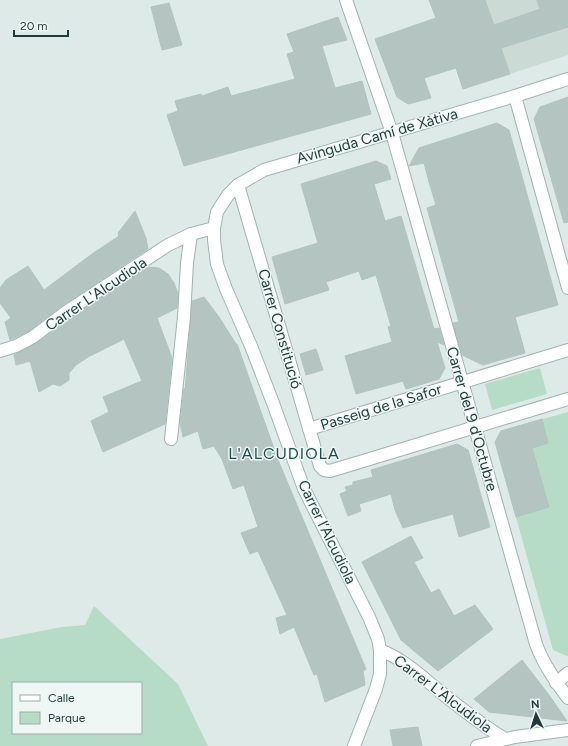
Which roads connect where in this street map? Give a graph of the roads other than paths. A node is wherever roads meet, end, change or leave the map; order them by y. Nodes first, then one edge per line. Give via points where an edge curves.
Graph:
1 (346, 0) edge
2 (568, 79) edge
3 (515, 96) junction
4 (392, 133) junction
5 (238, 185) junction
6 (214, 228) junction
7 (190, 234) junction
8 (568, 288) edge
9 (568, 350) edge
10 (0, 351) edge
11 (462, 383) junction
12 (568, 398) edge
13 (474, 427) junction
14 (309, 429) junction
15 (172, 439) dead end
16 (380, 650) junction
17 (568, 673) edge
18 (556, 683) junction
19 (568, 698) edge
20 (568, 730) edge
21 (505, 739) junction
22 (354, 746) edge
23 (477, 746) edge

1 - 4 street, Carrer del 9 d'Octubre
2 - 3 street, Avinguda Camí de Xàtiva
3 - 4 street, Avinguda Camí de Xàtiva
3 - 8 street
4 - 5 street, Avinguda Camí de Xàtiva via 276,166
4 - 11 street, Carrer del 9 d'Octubre
5 - 6 street, Avinguda Camí de Xàtiva via 223,203
5 - 14 street, Carrer Constitució
6 - 7 street, Carrer L'Alcudiola
6 - 16 street, Carrer l’Alcudiola via 217,264 304,489 370,617
7 - 10 street, Carrer L'Alcudiola via 168,245 66,312 33,337
7 - 15 street
9 - 11 street, Passeig de la Safor
11 - 13 street, Carrer del 9 d'Octubre
11 - 14 street, Passeig de la Safor
12 - 13 street
13 - 14 street, Carrer Constitució via 330,471 320,466
13 - 18 street, Carrer del 9 d'Octubre via 536,644
16 - 21 street, Carrer L'Alcudiola via 397,657 466,713
16 - 22 street, Carrer l’Alcudiola via 380,674 376,689
17 - 18 street
18 - 19 street, Carrer del 9 d'Octubre
20 - 21 street
21 - 23 street

